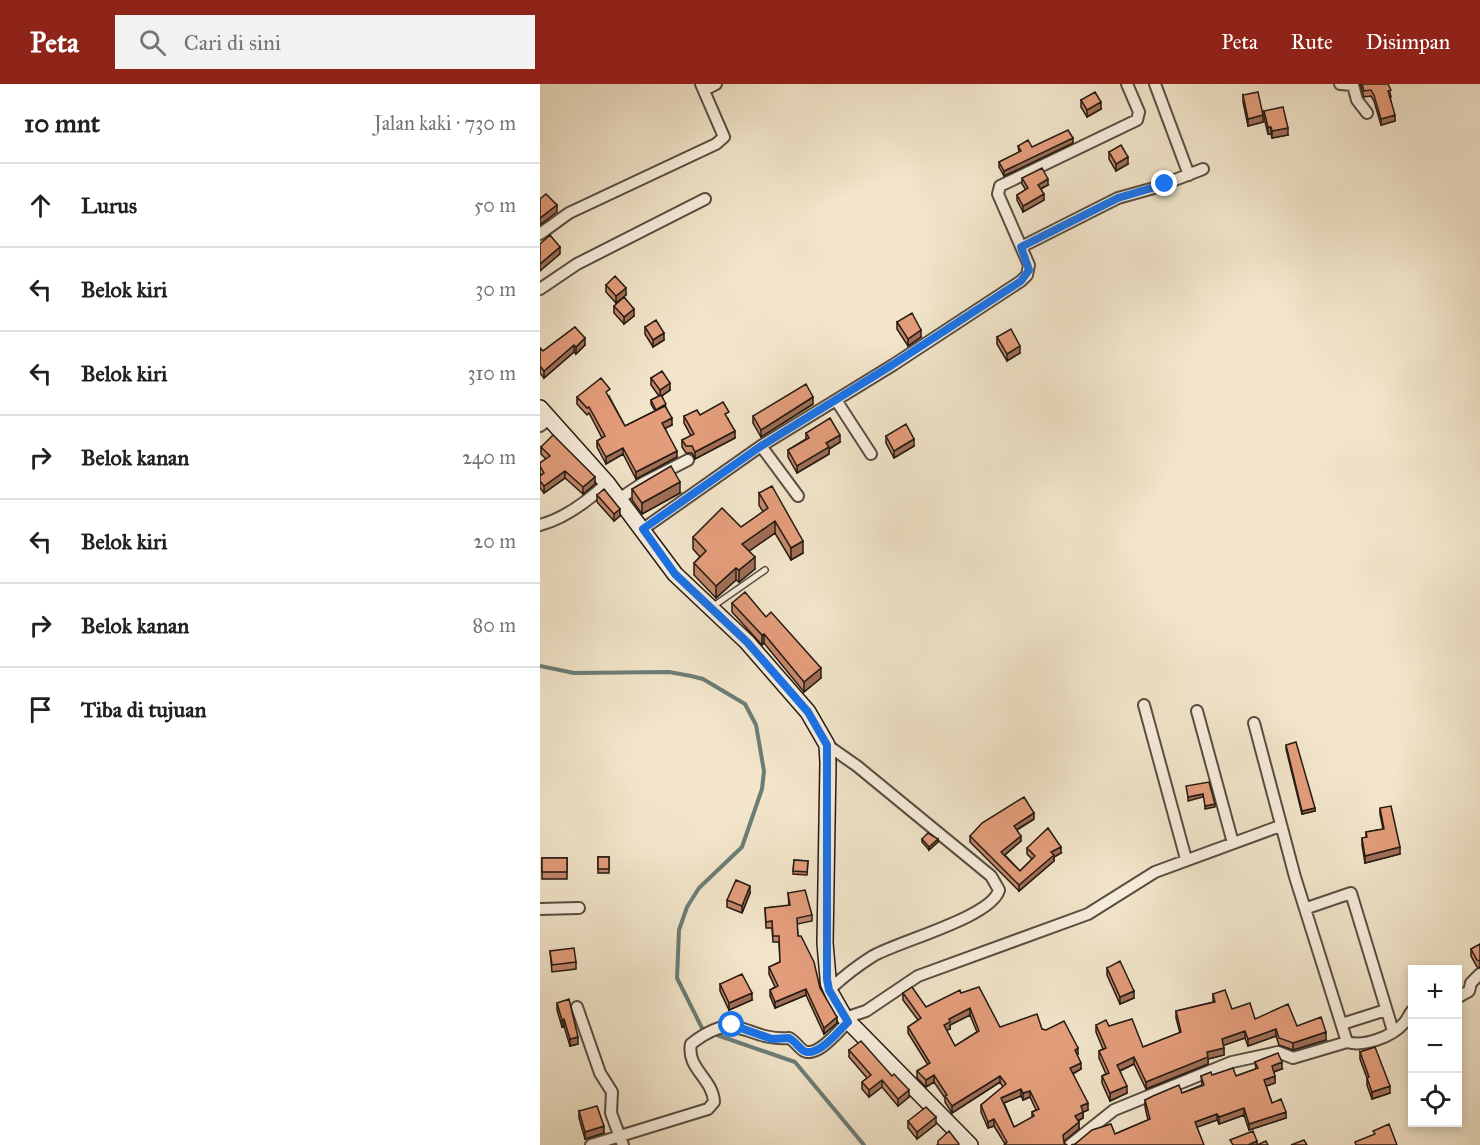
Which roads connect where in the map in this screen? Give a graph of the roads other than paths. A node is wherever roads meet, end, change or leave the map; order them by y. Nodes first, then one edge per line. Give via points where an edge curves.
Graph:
1 (716, 84) edge
2 (1127, 84) edge
3 (1155, 84) edge
4 (1340, 84) edge
5 (702, 87) edge
6 (1367, 113) dead end
7 (1203, 169) dead end
8 (1189, 175) junction
9 (705, 199) dead end
10 (540, 234) edge
11 (1021, 247) junction
12 (540, 289) edge
13 (836, 400) junction
14 (543, 417) edge
15 (761, 446) junction
16 (871, 454) dead end
17 (688, 460) dead end
18 (607, 483) junction
19 (798, 496) dead end
20 (619, 499) junction
21 (540, 525) edge
22 (643, 529) junction
23 (765, 570) dead end
24 (711, 608) junction
25 (1144, 705) dead end
26 (1197, 711) dead end
27 (1254, 723) dead end
28 (827, 745) junction
29 (1280, 826) junction
30 (1233, 843) junction
31 (1186, 860) junction
32 (579, 908) dead end
33 (1307, 908) junction
34 (540, 909) edge
35 (1480, 974) edge
36 (829, 990) junction
37 (1462, 995) edge
38 (578, 1007) dead end
39 (1386, 1010) junction
40 (1408, 1018) edge
41 (846, 1020) junction
42 (1342, 1024) junction
43 (1393, 1031) junction
44 (1347, 1042) junction
45 (621, 1140) edge
46 (591, 1145) edge
47 (970, 1145) edge
48 (1070, 1145) edge

1 - 5 street
2 - 11 street via 1139,112 1137,120 1000,186 998,194
3 - 8 street
4 - 6 street via 1353,85 1357,100
5 - 10 street via 724,137 569,213
7 - 8 street
8 - 11 street via 1118,198
9 - 12 street via 577,264
11 - 13 street via 1029,270 1021,281
13 - 15 street
13 - 16 street
14 - 18 street
15 - 19 street
15 - 22 street
17 - 20 street
18 - 20 street
18 - 21 street via 562,517
20 - 22 street
22 - 24 street via 675,574
23 - 24 lane
24 - 28 street via 793,694
25 - 31 street
26 - 30 street
27 - 29 street
28 - 36 street via 825,943
28 - 36 street via 991,876 999,890 994,902 874,956
29 - 30 street
29 - 33 street
30 - 31 street
31 - 41 street via 1145,876 1088,914 918,976
32 - 34 street
33 - 39 street via 1356,892
33 - 42 street
35 - 37 street
36 - 41 street
38 - 45 street via 600,1073 612,1092 611,1113
39 - 42 street
39 - 43 street
40 - 43 street
41 - 45 street via 824,1045 810,1052 789,1038 772,1039 732,1025 718,1027 692,1044 690,1055 710,1085 714,1099 708,1109
41 - 47 street
42 - 44 street
43 - 44 street via 1357,1045
44 - 48 street via 1293,1058 1278,1052 1232,1062 1114,1110
45 - 46 street

